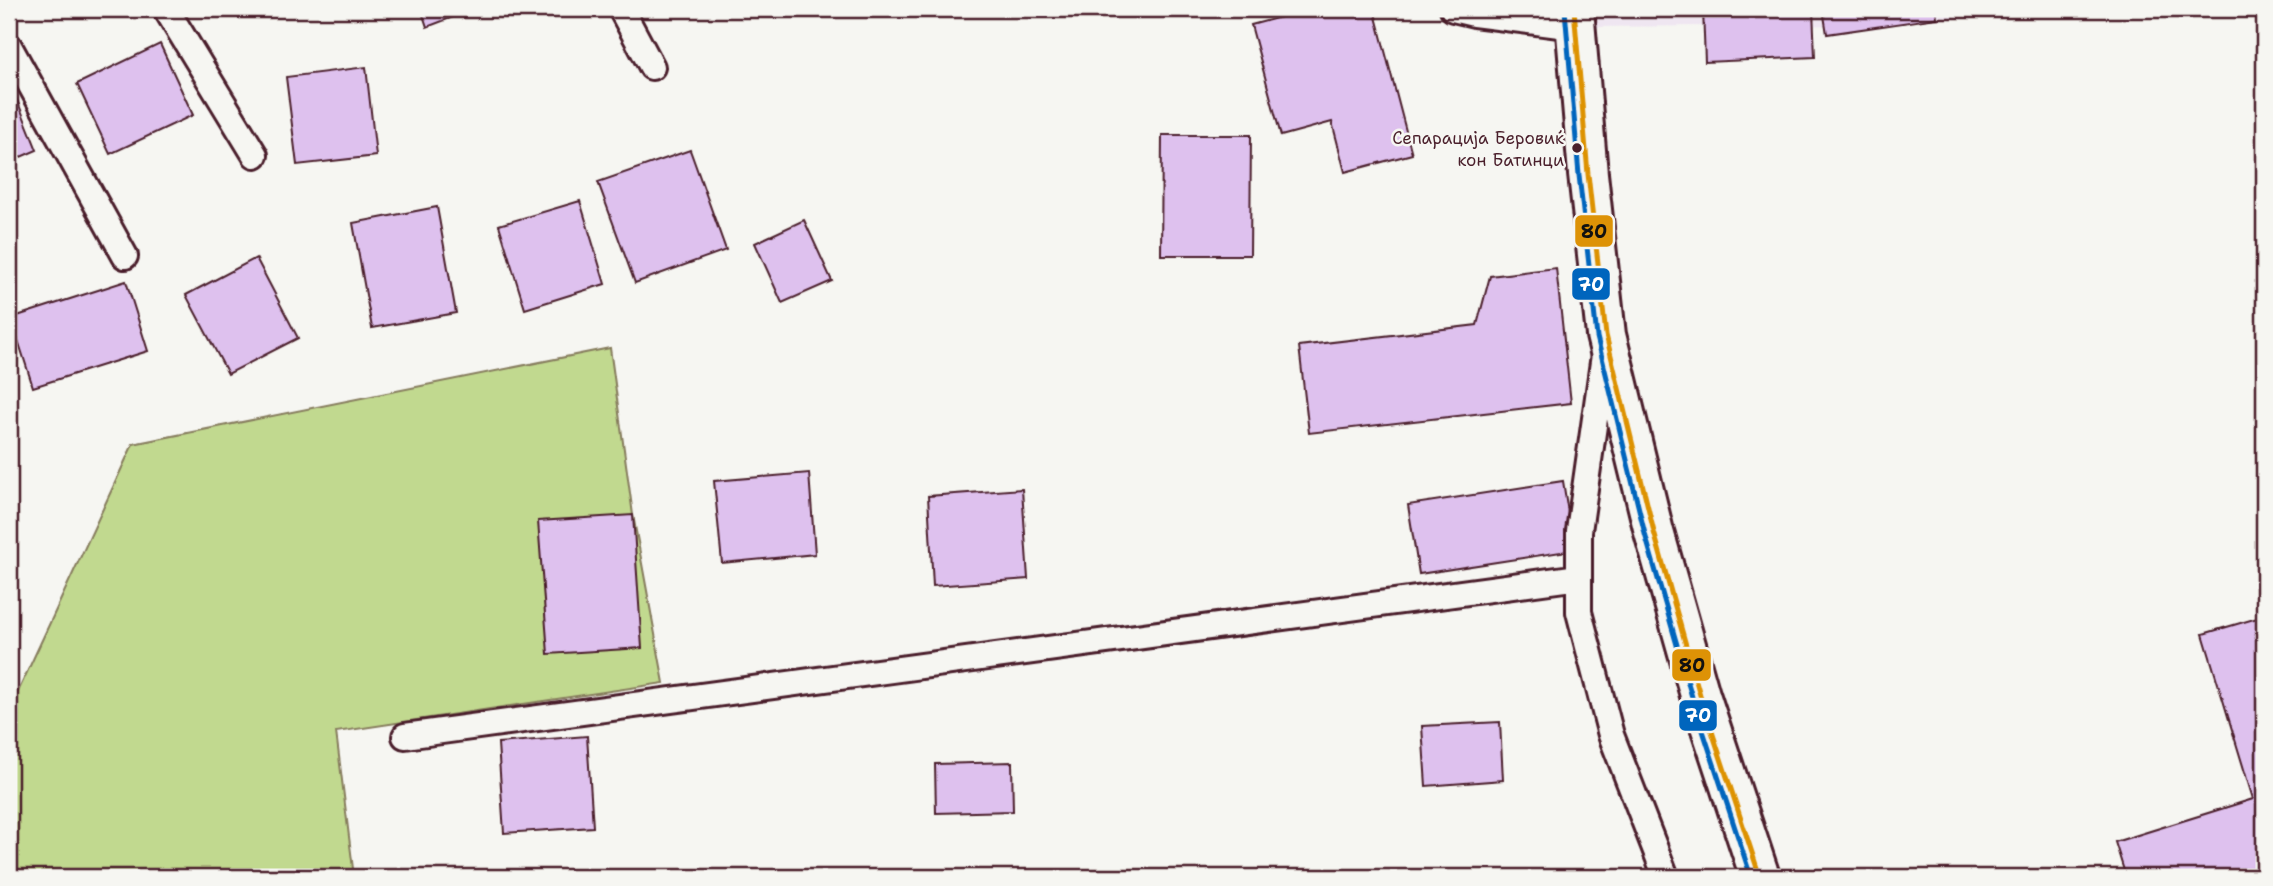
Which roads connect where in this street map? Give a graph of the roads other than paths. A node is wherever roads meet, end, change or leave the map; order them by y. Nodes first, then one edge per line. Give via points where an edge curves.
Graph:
1 (166, 9) edge
2 (621, 9) edge
3 (1453, 9) edge
4 (1575, 18) edge
5 (9, 46) edge
6 (652, 67) dead end
7 (255, 155) dead end
8 (125, 256) dead end
9 (1606, 335) junction
10 (1579, 577) junction
11 (405, 736) dead end
12 (1666, 877) edge
13 (1760, 877) edge

1 - 7 lane
2 - 6 lane
3 - 4 lane
4 - 9 main road
5 - 8 lane
9 - 10 lane via 1579,531
9 - 13 main road via 1678,620
10 - 11 lane
10 - 12 lane via 1579,612 1611,735

